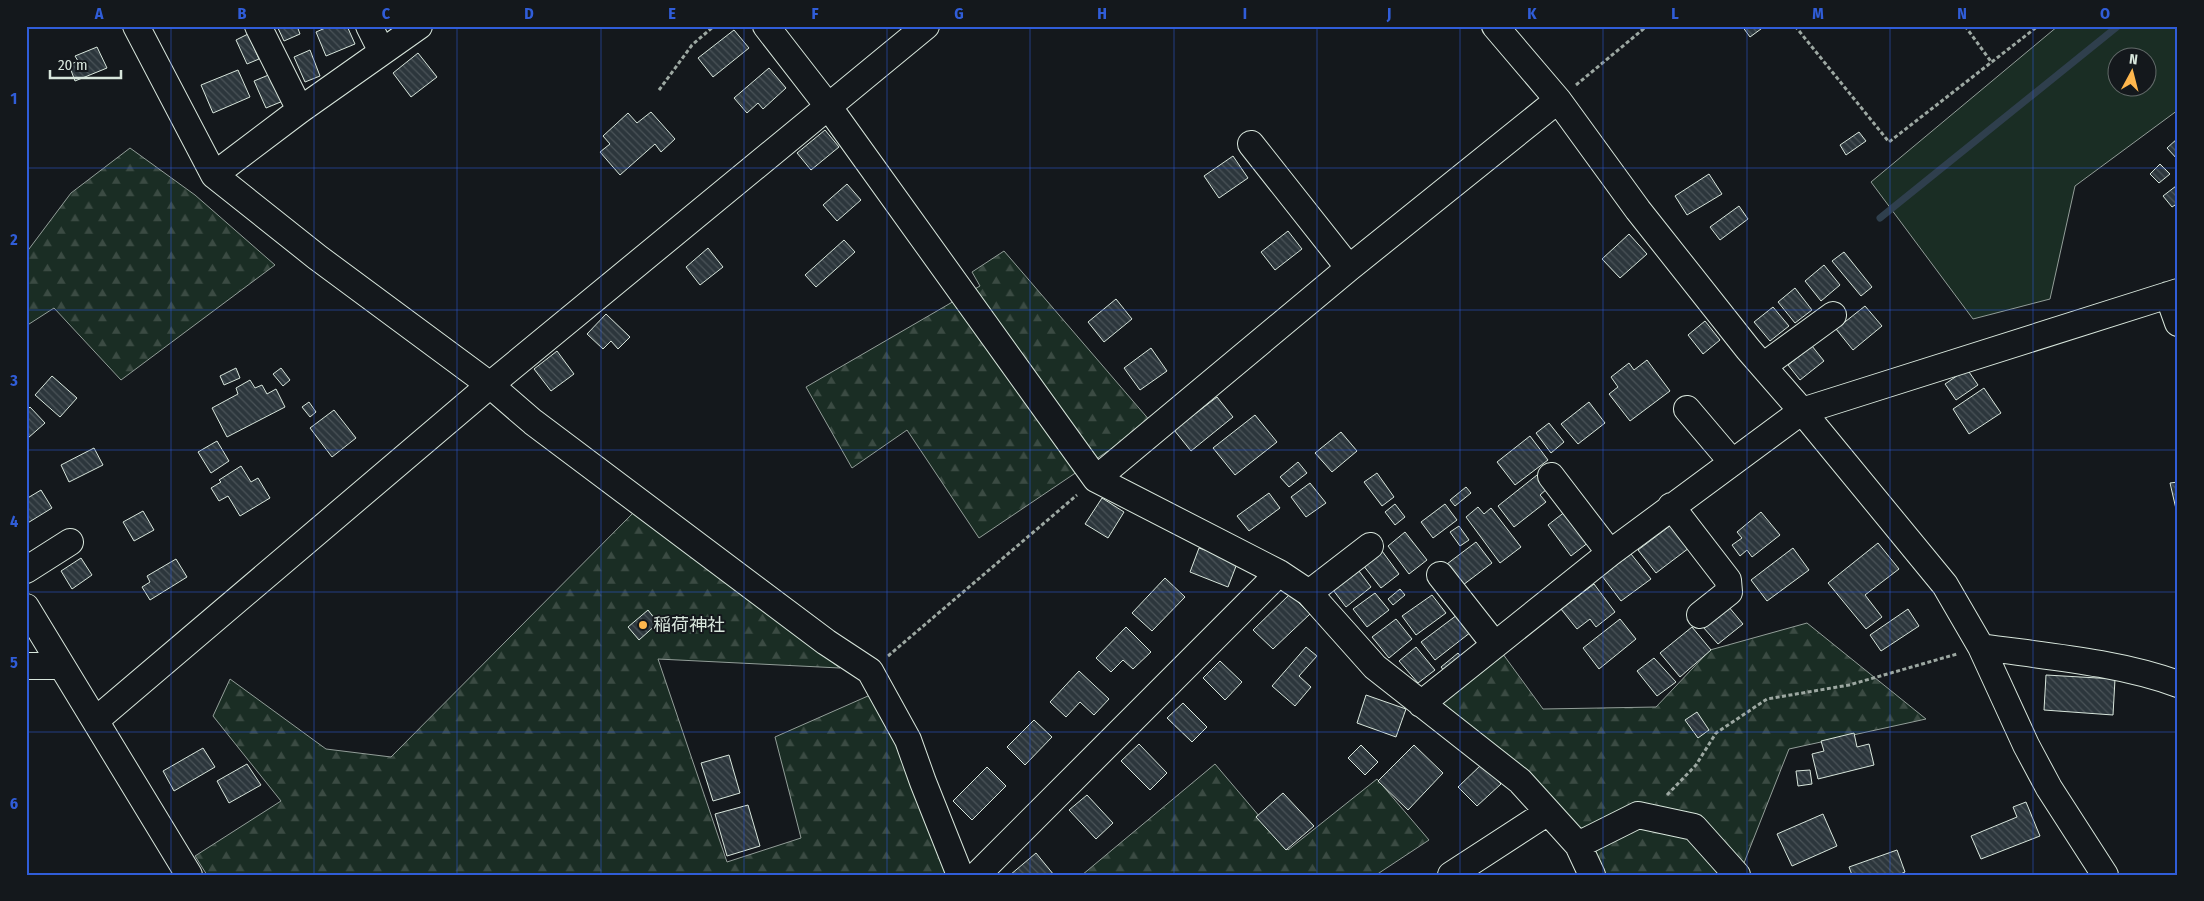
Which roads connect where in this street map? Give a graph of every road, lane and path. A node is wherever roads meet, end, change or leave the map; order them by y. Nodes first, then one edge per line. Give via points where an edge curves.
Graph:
1 (136, 26) edge
2 (258, 26) edge
3 (369, 26) edge
4 (419, 26) edge
5 (714, 26) edge
6 (766, 26) edge
7 (926, 26) edge
8 (1495, 26) edge
9 (1648, 26) edge
10 (1795, 26) edge
11 (1965, 26) edge
12 (2038, 26) edge
13 (382, 52) junction
14 (1992, 63) junction
15 (659, 90) dead end
16 (1558, 100) junction
17 (828, 106) junction
18 (300, 110) junction
19 (1251, 144) dead end
20 (214, 175) junction
21 (1350, 268) junction
22 (2173, 294) edge
23 (1833, 315) dead end
24 (2178, 323) edge
25 (1756, 358) junction
26 (490, 385) junction
27 (1687, 409) dead end
28 (1802, 411) junction
29 (1732, 462) junction
30 (1551, 476) dead end
31 (1096, 479) junction
32 (1671, 506) junction
33 (70, 542) dead end
34 (1370, 546) dead end
35 (1610, 553) junction
36 (26, 570) edge
37 (1279, 573) junction
38 (1440, 575) dead end
39 (1309, 593) junction
40 (26, 607) edge
41 (1700, 615) dead end
42 (1495, 645) junction
43 (1981, 647) junction
44 (26, 666) edge
45 (61, 666) junction
46 (870, 671) junction
47 (2178, 684) edge
48 (1421, 704) junction
49 (96, 720) junction
50 (1548, 812) junction
51 (1638, 815) junction
52 (1578, 845) junction
53 (957, 872) edge
54 (189, 875) edge
55 (1451, 875) edge
56 (1592, 875) edge
57 (1737, 875) edge
58 (2105, 875) edge

1 - 20 street
2 - 18 street
3 - 13 street
4 - 13 street
5 - 15 path via 692,45
6 - 17 street
7 - 17 street
8 - 16 street
9 - 16 path
10 - 14 path via 1888,142
11 - 14 path
12 - 14 path
13 - 18 street
16 - 21 street
16 - 25 street via 1638,210
17 - 26 street
17 - 31 street
18 - 20 street
19 - 21 street
20 - 26 street via 317,257
21 - 31 street
22 - 24 street
22 - 28 street
23 - 25 street
25 - 28 street
26 - 46 street via 533,422 826,642
26 - 49 street
27 - 29 street
28 - 29 street
28 - 43 street via 1945,586
29 - 32 street
30 - 35 street
31 - 37 street
31 - 46 path
32 - 35 street
32 - 41 street via 1728,580 1729,592
33 - 36 street
34 - 39 street
35 - 42 street
37 - 39 street
37 - 53 street
38 - 42 street
39 - 48 street via 1374,668
40 - 45 street
42 - 48 street
43 - 47 street via 2073,660 2157,676
43 - 51 path via 1849,685 1767,699 1716,732 1696,765 1666,796
43 - 58 street via 2026,746
44 - 45 street
45 - 49 street
46 - 53 street via 908,740
48 - 50 street via 1520,780
49 - 54 street
50 - 52 street
50 - 55 street
51 - 52 street
51 - 57 street via 1694,827
52 - 56 street

